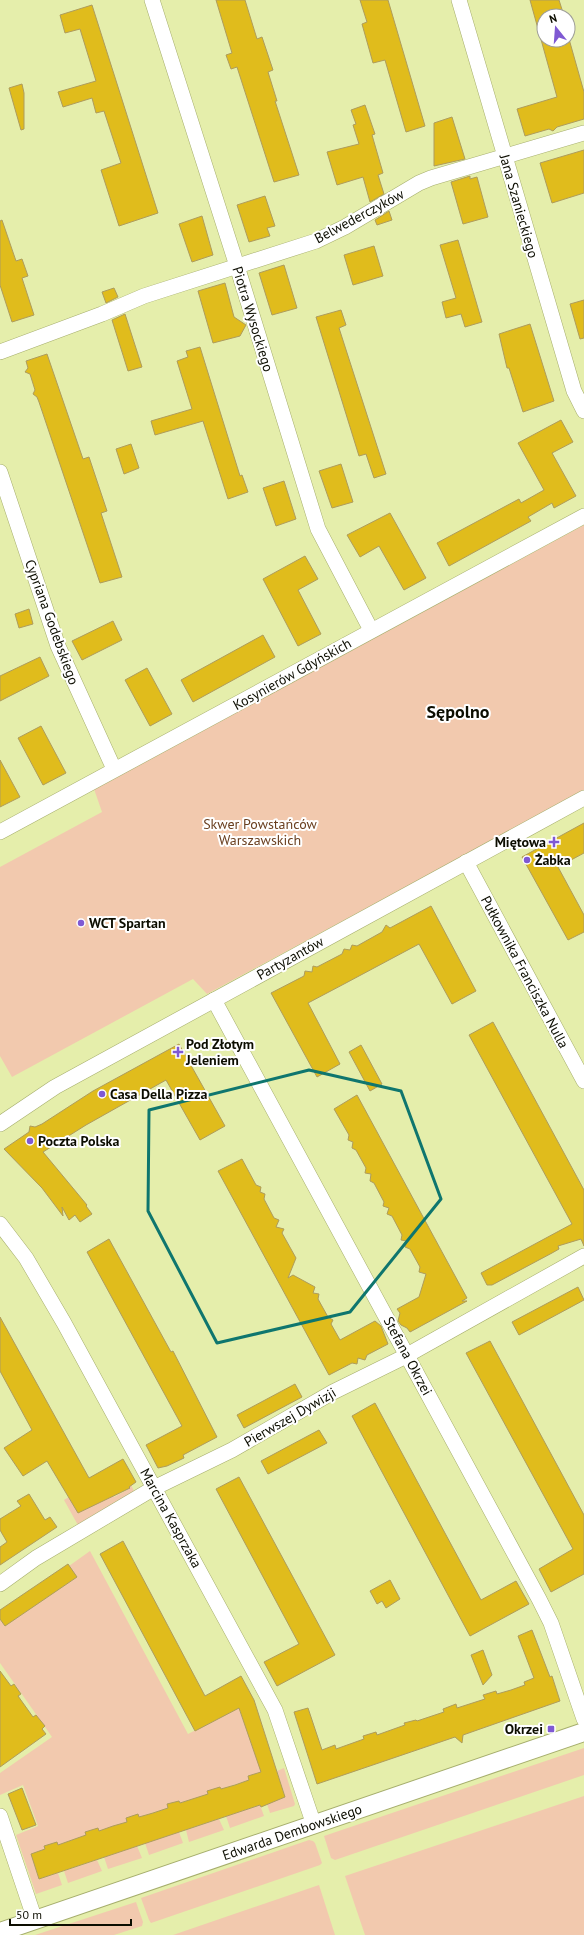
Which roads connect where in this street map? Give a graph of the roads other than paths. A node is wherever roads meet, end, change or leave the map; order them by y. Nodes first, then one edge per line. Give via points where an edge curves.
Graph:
1 (152, 0) edge
2 (459, 0) edge
3 (584, 133) edge
4 (504, 156) junction
5 (237, 266) junction
6 (0, 352) edge
7 (584, 411) edge
8 (0, 472) edge
9 (584, 516) edge
10 (371, 630) junction
11 (114, 769) junction
12 (584, 798) edge
13 (0, 832) edge
14 (466, 862) junction
15 (214, 1000) junction
16 (584, 1081) edge
17 (0, 1124) edge
18 (0, 1224) edge
19 (584, 1256) edge
20 (407, 1355) junction
21 (154, 1488) junction
22 (0, 1584) edge
23 (584, 1719) edge
24 (584, 1732) edge
25 (0, 1816) edge
26 (314, 1825) junction
27 (35, 1920) junction
28 (0, 1932) edge

1 - 5 street, Piotra Wysockiego
2 - 4 street, Jana Szanieckiego
3 - 4 street, Belwederczyków
4 - 5 street, Belwederczyków via 431,178 316,241
4 - 7 street, Jana Szanieckiego via 574,391
5 - 6 street, Belwederczyków via 144,296
5 - 10 street, Piotra Wysockiego via 318,529
8 - 11 street, Cypriana Godebskiego via 58,646
9 - 10 street, Kosynierów Gdyńskich
10 - 11 street, Kosynierów Gdyńskich
11 - 13 street, Kosynierów Gdyńskich via 102,778
12 - 14 street, Partyzantów
14 - 15 street, Partyzantów
14 - 16 street, Pułkownika Franciszka Nulla
15 - 17 street, Partyzantów via 55,1087
15 - 20 street, Stefana Okrzei
18 - 21 street, Marcina Kasprzaka via 35,1272
19 - 20 street, Pierwszej Dywizji
20 - 21 street, Pierwszej Dywizji via 333,1392 232,1450
20 - 23 street, Stefana Okrzei via 545,1611
21 - 22 street, Pierwszej Dywizji via 36,1558
21 - 26 street, Marcina Kasprzaka via 276,1710
24 - 26 street, Edwarda Dembowskiego
25 - 27 street
26 - 27 street, Edwarda Dembowskiego
27 - 28 street, Edwarda Dembowskiego

